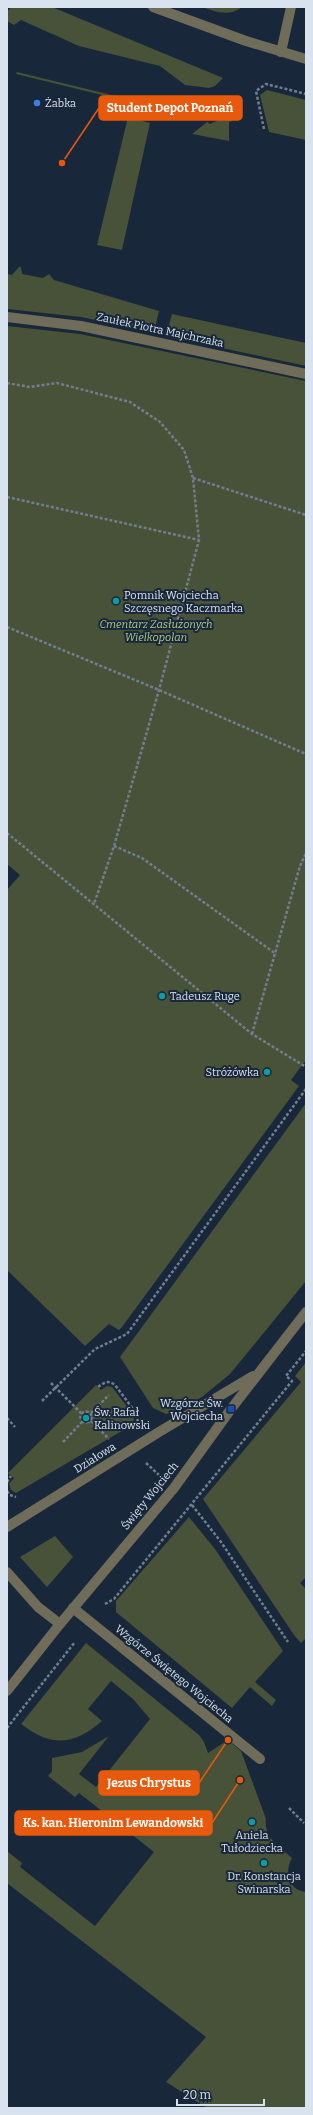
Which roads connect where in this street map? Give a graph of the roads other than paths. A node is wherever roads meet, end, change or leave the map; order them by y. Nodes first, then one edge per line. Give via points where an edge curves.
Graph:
1 (153, 7) edge
2 (291, 7) edge
3 (280, 52) junction
4 (306, 59) edge
5 (7, 317) edge
6 (306, 374) edge
7 (306, 1312) edge
8 (259, 1373) junction
9 (7, 1527) edge
10 (7, 1572) edge
11 (73, 1608) junction
12 (60, 1624) junction
13 (7, 1692) edge
14 (260, 1759) dead end

1 - 3 street
2 - 3 street
3 - 4 street
5 - 6 street, Zaułek Piotra Majchrzaka via 81,326
7 - 8 street, Święty Wojciech
8 - 9 street, Działowa
8 - 11 street, Święty Wojciech via 174,1488
10 - 12 street via 38,1607
11 - 12 street, Święty Wojciech
11 - 14 street, Wzgórze Świętego Wojciecha
12 - 13 street, Święty Wojciech

